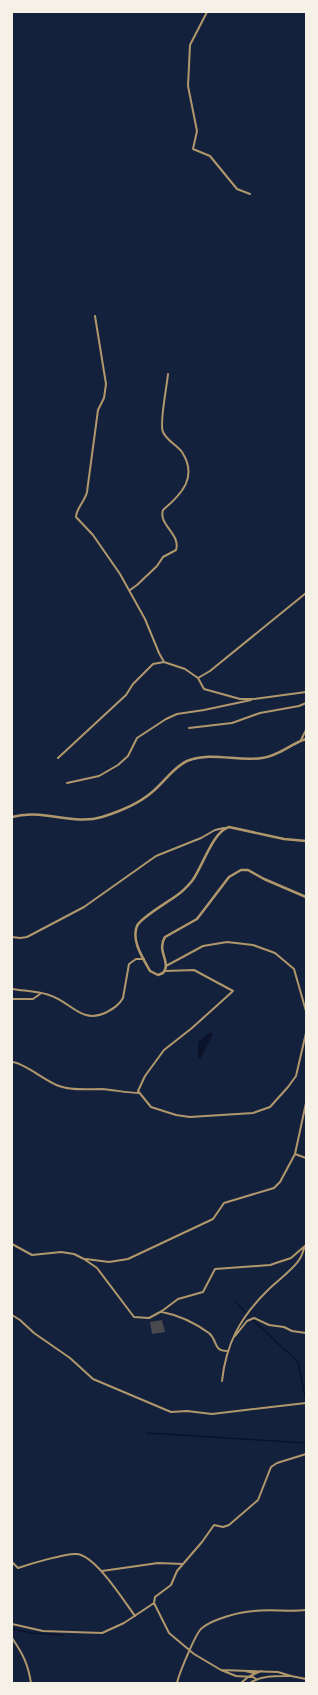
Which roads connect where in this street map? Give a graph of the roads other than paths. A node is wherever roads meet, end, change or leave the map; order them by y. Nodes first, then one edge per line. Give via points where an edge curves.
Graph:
1 (207, 12) edge
2 (250, 194) dead end
3 (95, 316) dead end
4 (168, 374) dead end
5 (130, 590) junction
6 (306, 593) edge
7 (164, 662) junction
8 (198, 678) junction
9 (306, 692) edge
10 (254, 699) junction
11 (306, 703) edge
12 (189, 728) dead end
13 (306, 730) edge
14 (306, 739) edge
15 (301, 740) junction
16 (58, 758) dead end
17 (67, 783) dead end
18 (12, 817) edge
19 (224, 828) junction
20 (306, 841) edge
21 (306, 897) edge
22 (12, 936) edge
23 (144, 959) junction
24 (166, 966) junction
25 (165, 970) junction
26 (12, 989) edge
27 (41, 993) junction
28 (12, 999) edge
29 (306, 1011) edge
30 (306, 1033) edge
31 (12, 1062) edge
32 (140, 1094) junction
33 (306, 1103) edge
34 (295, 1154) junction
35 (306, 1158) edge
36 (12, 1244) edge
37 (306, 1245) edge
38 (84, 1259) junction
39 (162, 1312) junction
40 (12, 1315) edge
41 (306, 1333) edge
42 (233, 1338) junction
43 (227, 1351) junction
44 (222, 1380) dead end
45 (306, 1403) edge
46 (306, 1454) edge
47 (12, 1562) edge
48 (183, 1564) junction
49 (102, 1571) junction
50 (154, 1603) junction
51 (306, 1610) edge
52 (135, 1616) junction
53 (12, 1624) edge
54 (12, 1638) edge
55 (190, 1651) junction
56 (221, 1670) junction
57 (240, 1670) junction
58 (262, 1671) junction
59 (255, 1673) junction
60 (291, 1676) junction
61 (241, 1677) junction
62 (248, 1677) junction
63 (256, 1679) junction
64 (306, 1679) edge
65 (31, 1683) edge
66 (177, 1683) edge
67 (241, 1683) edge
68 (250, 1683) edge

1 - 2 street via 190,45 188,86 197,131 192,149 210,156 238,189
3 - 5 street via 106,376 105,392 98,410 87,492 76,518 98,542
4 - 5 street via 161,423 163,432 182,452 190,477 162,514 176,540 176,550 163,557 138,585
5 - 7 street
6 - 8 street via 212,670
7 - 8 street via 185,669
7 - 16 street via 153,664 126,695
8 - 10 street via 204,690 240,699
9 - 10 street
10 - 17 street via 166,718 137,738 128,756 118,765 99,776
11 - 12 street via 260,713 232,723
13 - 15 street
14 - 15 street
15 - 18 street via 268,757 196,758 177,767 146,797 103,817 86,820 30,815
19 - 20 street
19 - 22 street via 156,856 84,907 27,937
19 - 23 street via 185,888 139,922 136,941
21 - 24 street via 248,870 237,871 197,919 166,937 162,949
23 - 25 street via 152,973 158,975
23 - 27 street via 136,959 129,964 121,1002 117,1007 101,1015 80,1014 56,998
24 - 25 street
24 - 29 street via 203,946 227,942 253,945 275,954 294,969
25 - 32 street via 194,970 233,991 164,1050 144,1076 138,1091
26 - 27 street
27 - 28 street via 33,999
30 - 32 street via 296,1076 270,1107 253,1113 190,1117 151,1107
31 - 32 street via 23,1065 47,1082 60,1087
33 - 34 street
34 - 35 street
34 - 38 street via 278,1185 224,1203 212,1220 128,1259 109,1262
36 - 38 street via 32,1255 61,1252
37 - 39 street via 291,1258 270,1265 215,1269 202,1292 178,1299
37 - 42 street via 298,1261 250,1310
38 - 39 street via 97,1268 134,1317 149,1318
39 - 43 street via 178,1315 209,1334 221,1351
40 - 45 street via 70,1358 93,1379 171,1412 212,1414
41 - 42 street via 269,1325 254,1318 247,1321
42 - 43 street
43 - 44 street
46 - 48 street via 271,1467 258,1500 229,1525 214,1525
47 - 49 street via 18,1568 34,1562 77,1554 86,1557
48 - 49 street via 158,1563
48 - 50 street via 177,1570 171,1585 155,1597
49 - 52 street
50 - 52 street
50 - 55 street via 169,1633
51 - 55 street via 253,1611 219,1619 201,1628
52 - 53 street via 102,1633 43,1631
54 - 65 street via 23,1654
55 - 56 street
55 - 66 street
56 - 57 street
56 - 61 street
57 - 58 street
57 - 59 street
58 - 59 street
58 - 60 street
59 - 62 street
59 - 63 street via 258,1676
60 - 63 street
60 - 64 street
61 - 62 street
61 - 67 street
62 - 63 street
62 - 67 street
63 - 68 street

